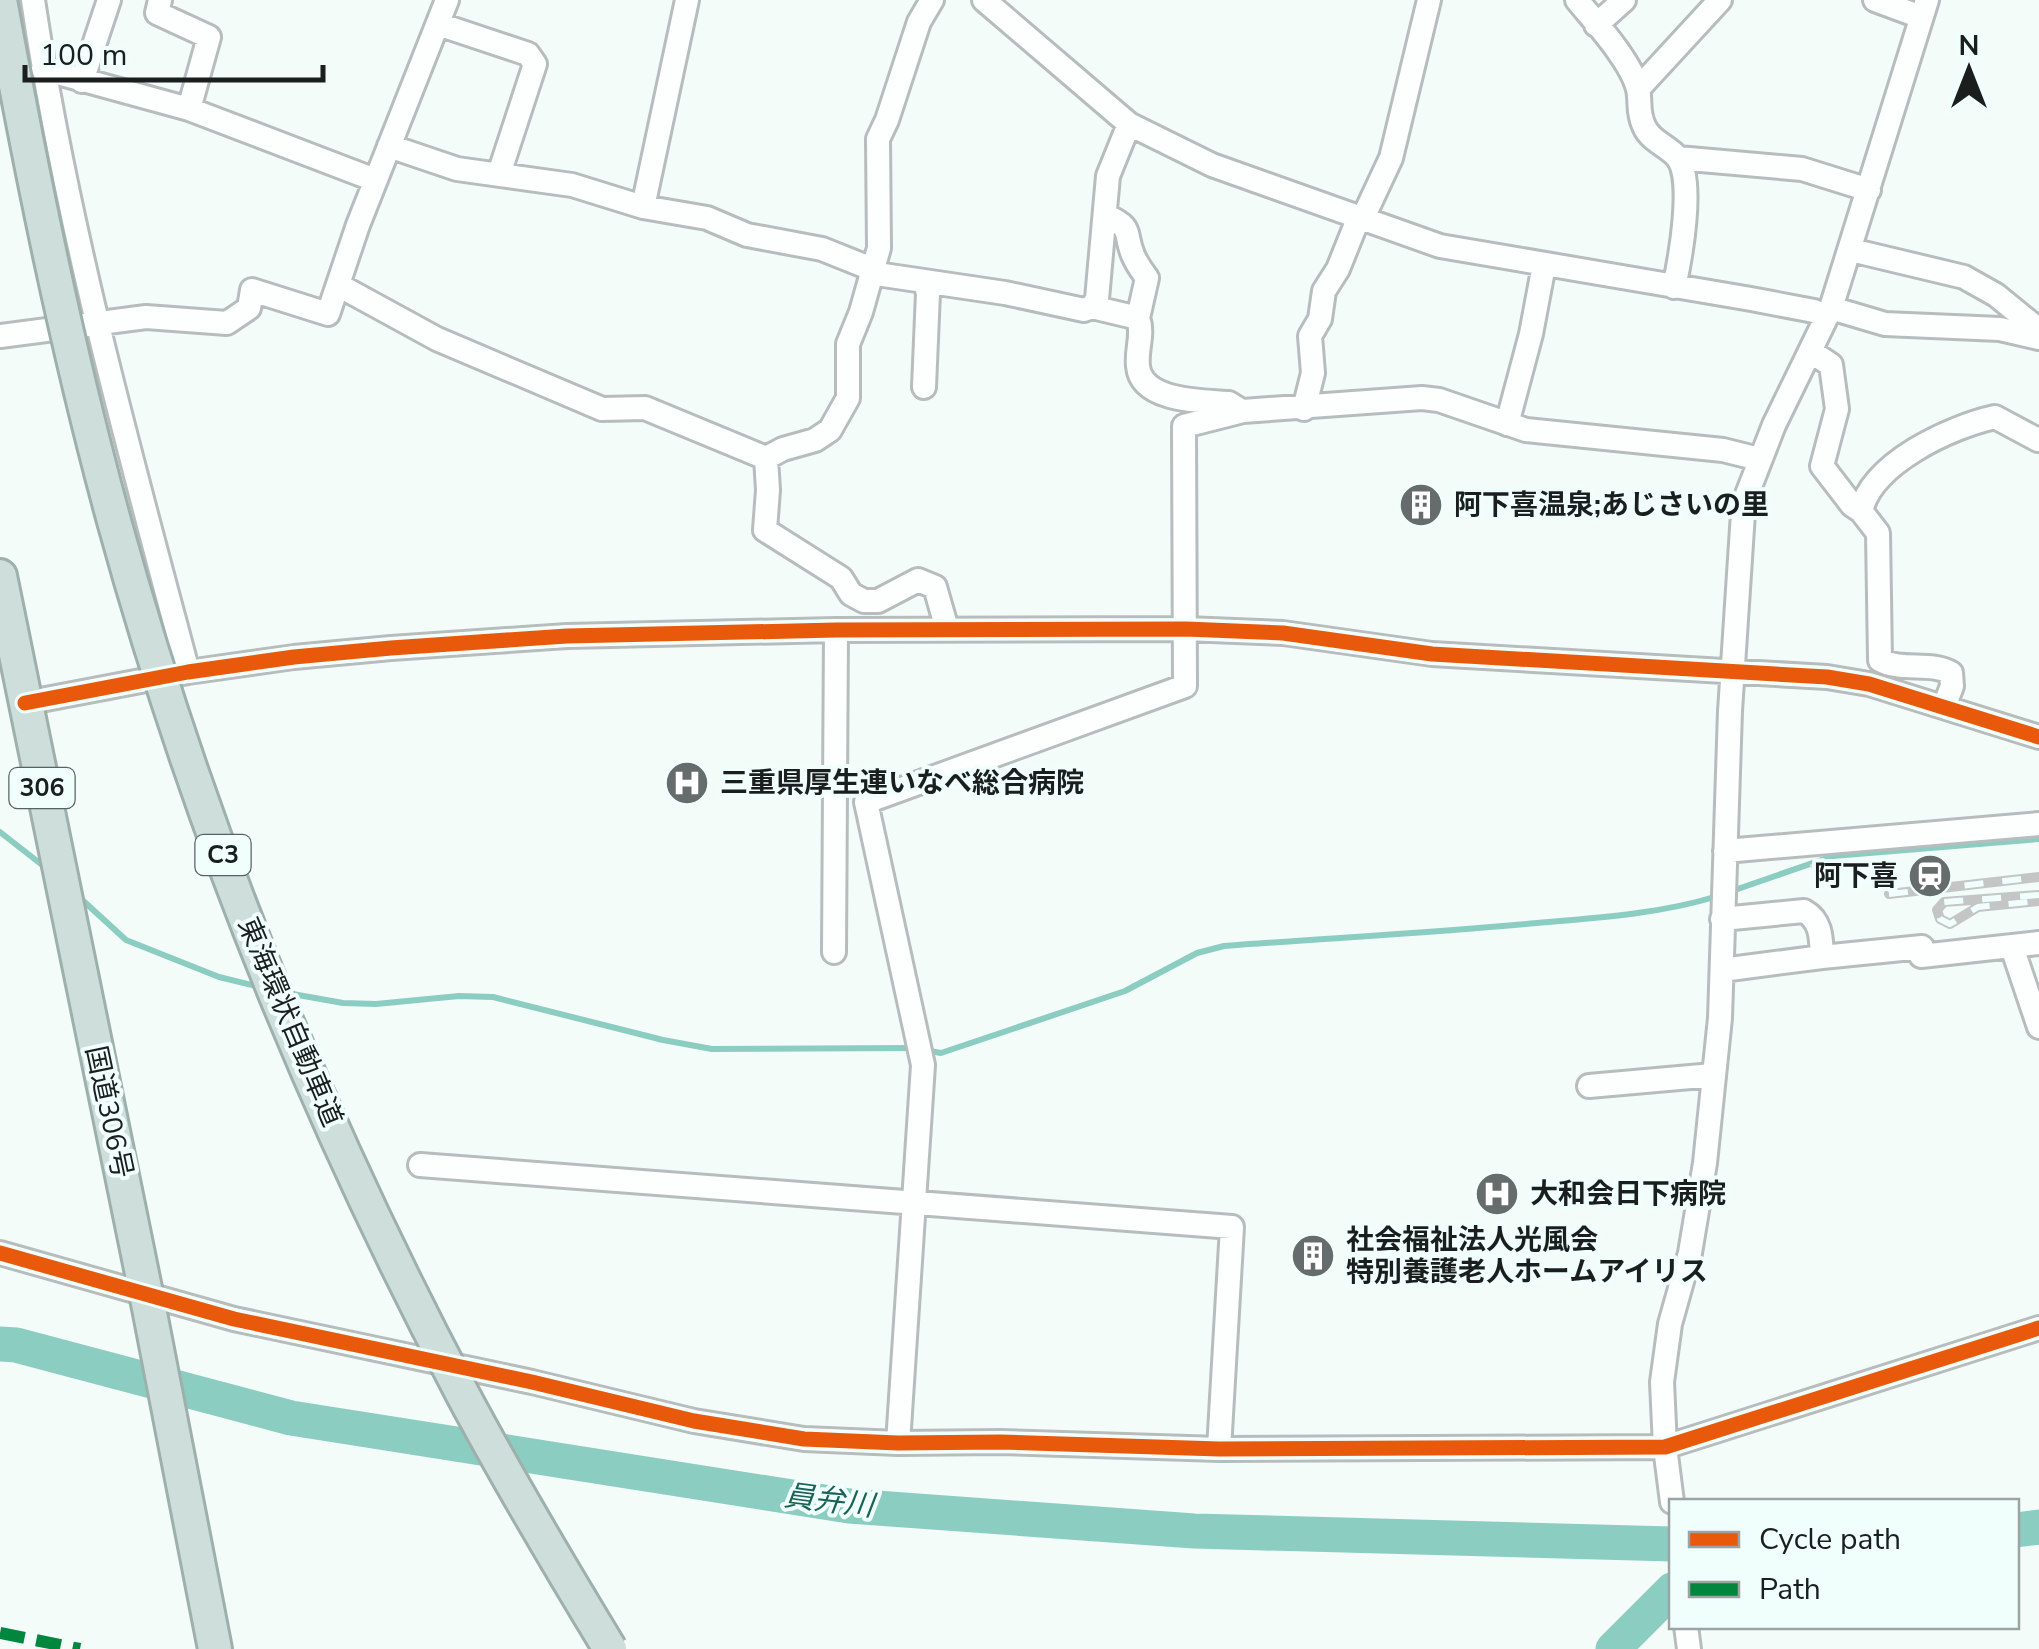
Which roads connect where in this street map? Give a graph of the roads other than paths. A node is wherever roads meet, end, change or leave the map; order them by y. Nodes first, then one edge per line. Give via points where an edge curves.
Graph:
1 (0, 0) edge
2 (33, 0) edge
3 (108, 0) edge
4 (160, 0) edge
5 (447, 0) edge
6 (687, 0) edge
7 (932, 0) edge
8 (984, 0) edge
9 (1429, 0) edge
10 (1576, 0) edge
11 (1624, 0) edge
12 (1720, 0) edge
13 (1875, 0) edge
14 (1924, 8) edge
15 (438, 24) junction
16 (1596, 24) junction
17 (43, 69) junction
18 (82, 80) junction
19 (1638, 90) junction
20 (189, 109) junction
21 (1129, 124) junction
22 (389, 146) junction
23 (1678, 158) junction
24 (498, 174) junction
25 (375, 180) junction
26 (1869, 190) junction
27 (643, 207) junction
28 (1105, 215) junction
29 (1360, 220) junction
30 (1851, 250) junction
31 (1544, 265) junction
32 (871, 271) junction
33 (925, 284) junction
34 (340, 286) junction
35 (1674, 287) junction
36 (1092, 307) junction
37 (1829, 312) junction
38 (1138, 318) junction
39 (95, 322) junction
40 (2039, 334) edge
41 (0, 336) edge
42 (1810, 351) junction
43 (924, 387) dead end
44 (1304, 409) junction
45 (1243, 411) junction
46 (1507, 424) junction
47 (2038, 440) edge
48 (766, 458) junction
49 (1760, 459) junction
50 (1861, 511) junction
51 (0, 576) edge
52 (947, 629) junction
53 (1186, 629) junction
54 (836, 630) junction
55 (1734, 670) junction
56 (188, 672) junction
57 (25, 702) junction
58 (1944, 707) junction
59 (2039, 737) edge
60 (2039, 824) edge
61 (1725, 851) junction
62 (1723, 900) junction
63 (2039, 943) edge
64 (2012, 946) junction
65 (834, 952) dead end
66 (1822, 958) junction
67 (1722, 970) junction
68 (2039, 1027) edge
69 (1714, 1075) junction
70 (1589, 1086) dead end
71 (420, 1165) dead end
72 (913, 1202) junction
73 (0, 1254) edge
74 (148, 1302) junction
75 (2039, 1328) edge
76 (898, 1444) junction
77 (1664, 1447) junction
78 (1218, 1450) junction
79 (1672, 1499) edge
80 (214, 1647) edge
81 (610, 1649) edge

1 - 81 highway, 東海環状自動車道 / C3, bridge via 72,358 115,525 237,895 390,1252 524,1506
2 - 17 street
3 - 18 street
4 - 20 street via 157,13 208,38
5 - 15 street
6 - 27 street
7 - 32 street via 878,138 878,248
8 - 21 street
9 - 29 street via 1390,158
10 - 16 street
11 - 16 street
12 - 19 street
13 - 14 street
14 - 26 street
15 - 22 street
15 - 24 street via 528,54 535,64
16 - 19 street
17 - 18 street
17 - 39 street
18 - 20 street
19 - 23 street via 1636,107 1646,131
20 - 25 street
21 - 28 street via 1111,165
21 - 29 street via 1212,165
22 - 24 street via 457,169
22 - 25 street
23 - 26 street via 1802,169
23 - 35 street via 1685,223
24 - 27 street via 572,185
25 - 34 street
26 - 30 street
27 - 32 street via 822,249
28 - 36 street
28 - 38 street via 1122,223 1147,278
29 - 31 street via 1440,246
29 - 44 street via 1310,336 1312,373
30 - 37 street
30 - 40 street via 1964,277 1996,295
31 - 35 street
31 - 46 street
32 - 33 street
32 - 48 street via 848,344 850,385 838,420 815,440
33 - 36 street
33 - 43 street
34 - 39 street via 328,314 252,290 248,308 228,322
34 - 48 street via 438,340 602,409 645,408
35 - 37 street
36 - 38 street
37 - 40 street via 1884,324
37 - 42 street
38 - 45 street via 1144,379 1166,396 1229,403
39 - 41 street
39 - 56 street
42 - 49 street
42 - 50 street via 1832,366 1836,409 1822,466
44 - 45 street
44 - 46 street via 1422,398
45 - 53 street via 1184,426
46 - 49 street
47 - 50 street via 1995,417 1959,426 1884,475 1865,494
48 - 52 street via 765,530 864,600 918,580 936,588
49 - 55 street via 1741,526
50 - 58 street via 1878,533 1880,660 1945,668 1952,686
51 - 57 highway, 国道306号 / 306
52 - 53 street
52 - 54 street
53 - 55 street via 1283,633 1432,654
53 - 72 street via 1186,686 866,802 923,1065
54 - 56 street via 515,638
54 - 65 street
55 - 58 street via 1870,684
55 - 61 street
56 - 57 street
57 - 74 highway, 国道306号 / 306
58 - 59 street
60 - 61 street
61 - 62 street
62 - 66 street via 1804,911 1820,928
62 - 67 street
63 - 64 street
64 - 66 street via 1921,956 1922,946
64 - 68 street
66 - 67 street
67 - 69 street
69 - 70 street
69 - 77 street via 1690,1252 1664,1363
71 - 72 street
72 - 76 street
72 - 78 street via 1232,1227
73 - 74 street
74 - 76 street via 694,1422 804,1439
74 - 80 highway, 国道306号 / 306
75 - 77 street
76 - 78 street
77 - 78 street
77 - 79 street

